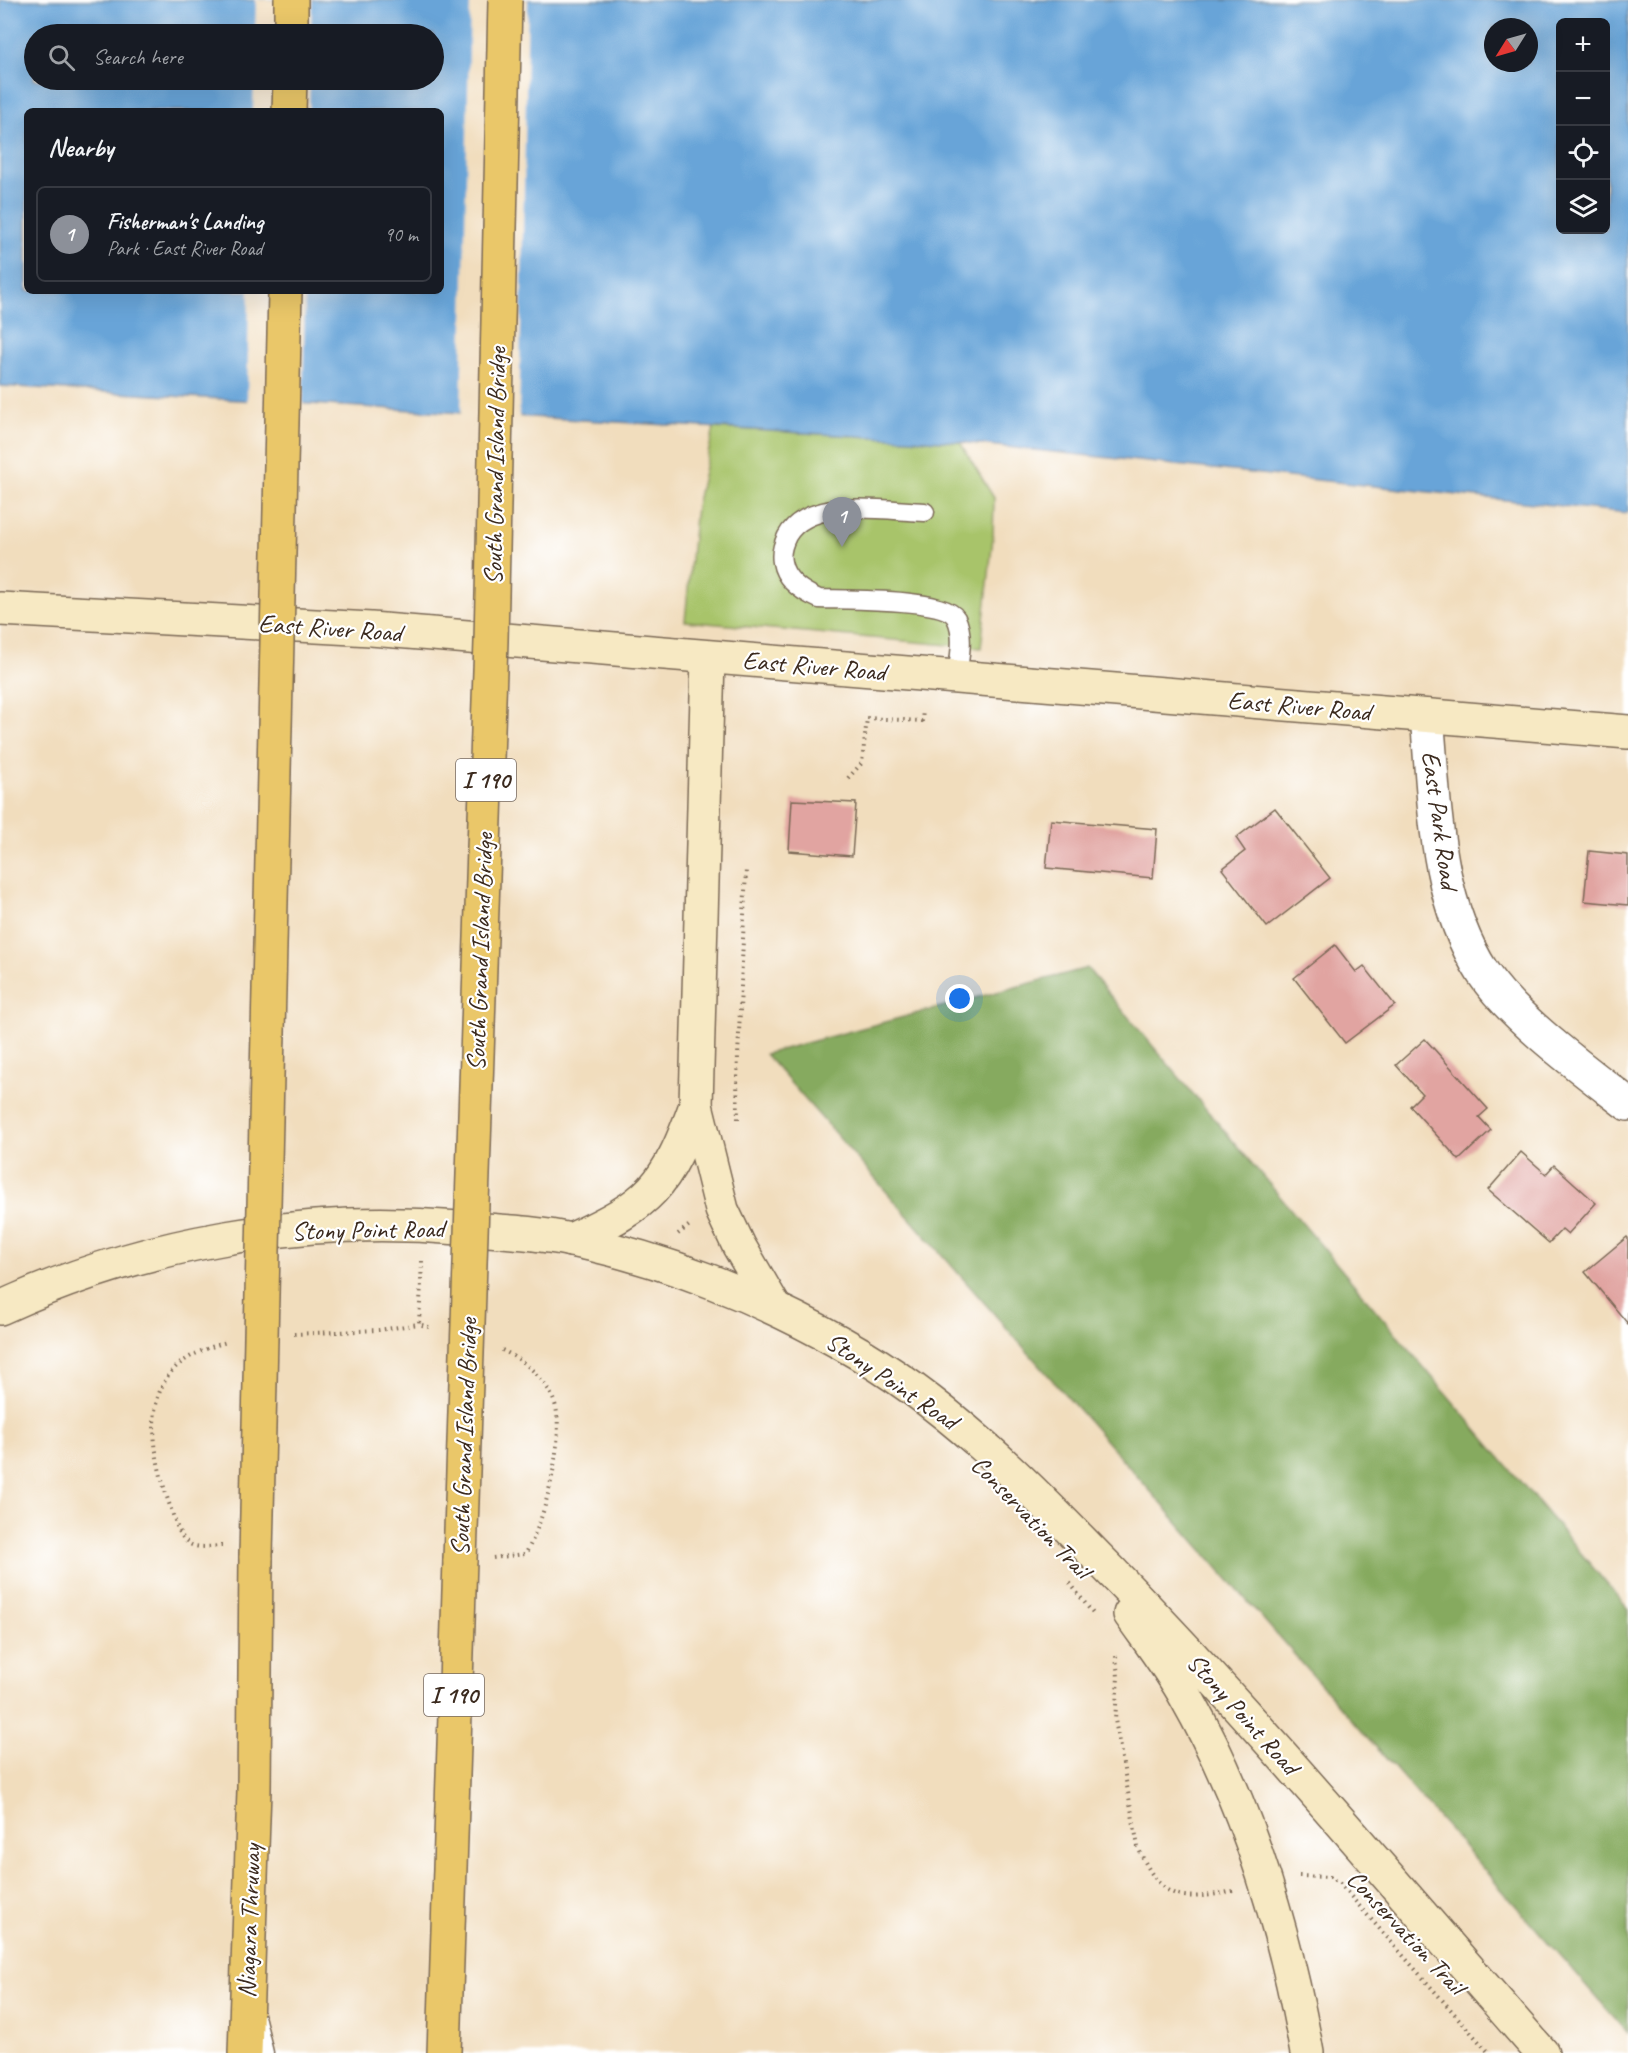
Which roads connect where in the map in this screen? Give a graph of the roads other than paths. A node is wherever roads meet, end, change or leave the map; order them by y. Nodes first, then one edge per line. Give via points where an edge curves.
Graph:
1 (291, 0) edge
2 (505, 0) edge
3 (291, 24) edge
4 (290, 90) edge
5 (289, 108) edge
6 (285, 294) edge
7 (925, 512) dead end
8 (0, 609) edge
9 (708, 658) junction
10 (957, 678) junction
11 (1427, 716) junction
12 (1628, 732) edge
13 (1628, 1104) edge
14 (696, 1105) junction
15 (571, 1240) junction
16 (0, 1308) edge
17 (775, 1308) junction
18 (1079, 1538) junction
19 (247, 1982) junction
20 (445, 1995) junction
21 (245, 2053) edge
22 (264, 2053) edge
23 (427, 2053) edge
24 (444, 2053) edge
25 (1307, 2053) edge
26 (1542, 2053) edge

1 - 3 highway
2 - 20 highway, South Grand Island Bridge / I 190, bridge via 490,653
4 - 5 highway
6 - 19 highway, Niagara Thruway, bridge
7 - 10 lane via 831,509 813,513 789,531 782,546 782,562 791,580 819,599 945,608 955,616 961,637
8 - 9 main road, East River Road via 371,629
9 - 10 main road, East River Road
9 - 14 main road
10 - 11 main road, East River Road
11 - 12 main road, East River Road
11 - 13 street, East Park Road via 1442,870 1460,930 1483,974 1511,1005
14 - 15 main road via 681,1145 651,1193 636,1207
14 - 17 main road via 722,1210
15 - 16 main road, Stony Point Road via 411,1223 249,1234 100,1268
15 - 17 main road, Stony Point Road via 676,1270
17 - 18 main road, Stony Point Road via 846,1345 952,1418 1013,1471
18 - 25 main road via 1186,1696 1219,1762 1244,1820 1283,1940
18 - 26 main road, Stony Point Road via 1246,1715
19 - 21 highway, Niagara Thruway
19 - 22 lane
20 - 23 lane
20 - 24 highway, I 190

